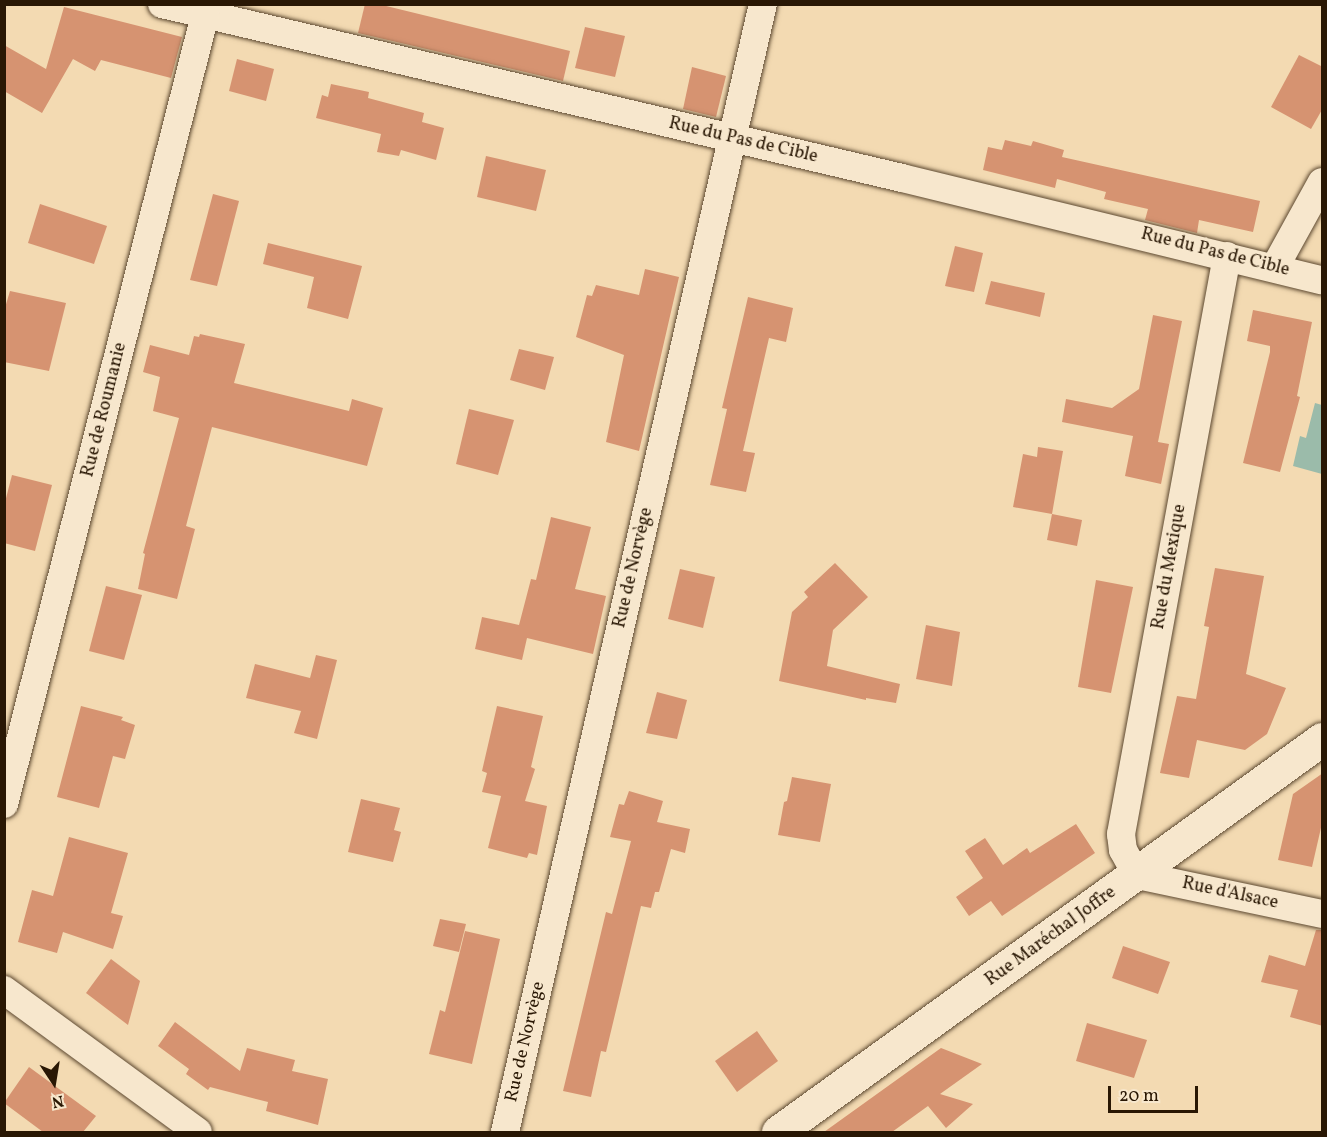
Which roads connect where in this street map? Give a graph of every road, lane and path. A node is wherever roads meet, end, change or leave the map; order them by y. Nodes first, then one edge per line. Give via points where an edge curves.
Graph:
1 (162, 4) edge
2 (763, 4) edge
3 (205, 15) junction
4 (732, 138) junction
5 (1323, 182) edge
6 (1227, 256) junction
7 (1275, 267) junction
8 (1323, 280) edge
9 (1323, 739) edge
10 (4, 804) edge
11 (1137, 874) junction
12 (1323, 914) edge
13 (4, 990) edge
14 (198, 1132) edge
15 (506, 1132) edge
16 (778, 1132) edge

1 - 3 street, Rue du Pas de Cible
2 - 4 street, Rue de Norvège
3 - 4 street, Rue du Pas de Cible
3 - 10 street, Rue de Roumanie
4 - 6 street, Rue du Pas de Cible
4 - 15 street, Rue de Norvège
5 - 7 street
6 - 7 street, Rue du Pas de Cible
6 - 11 street, Rue du Mexique via 1121,834 1123,850
7 - 8 street, Rue du Pas de Cible
9 - 11 main road, Rue Maréchal Joffre
11 - 12 street, Rue d'Alsace
11 - 16 main road, Rue Maréchal Joffre
13 - 14 street

